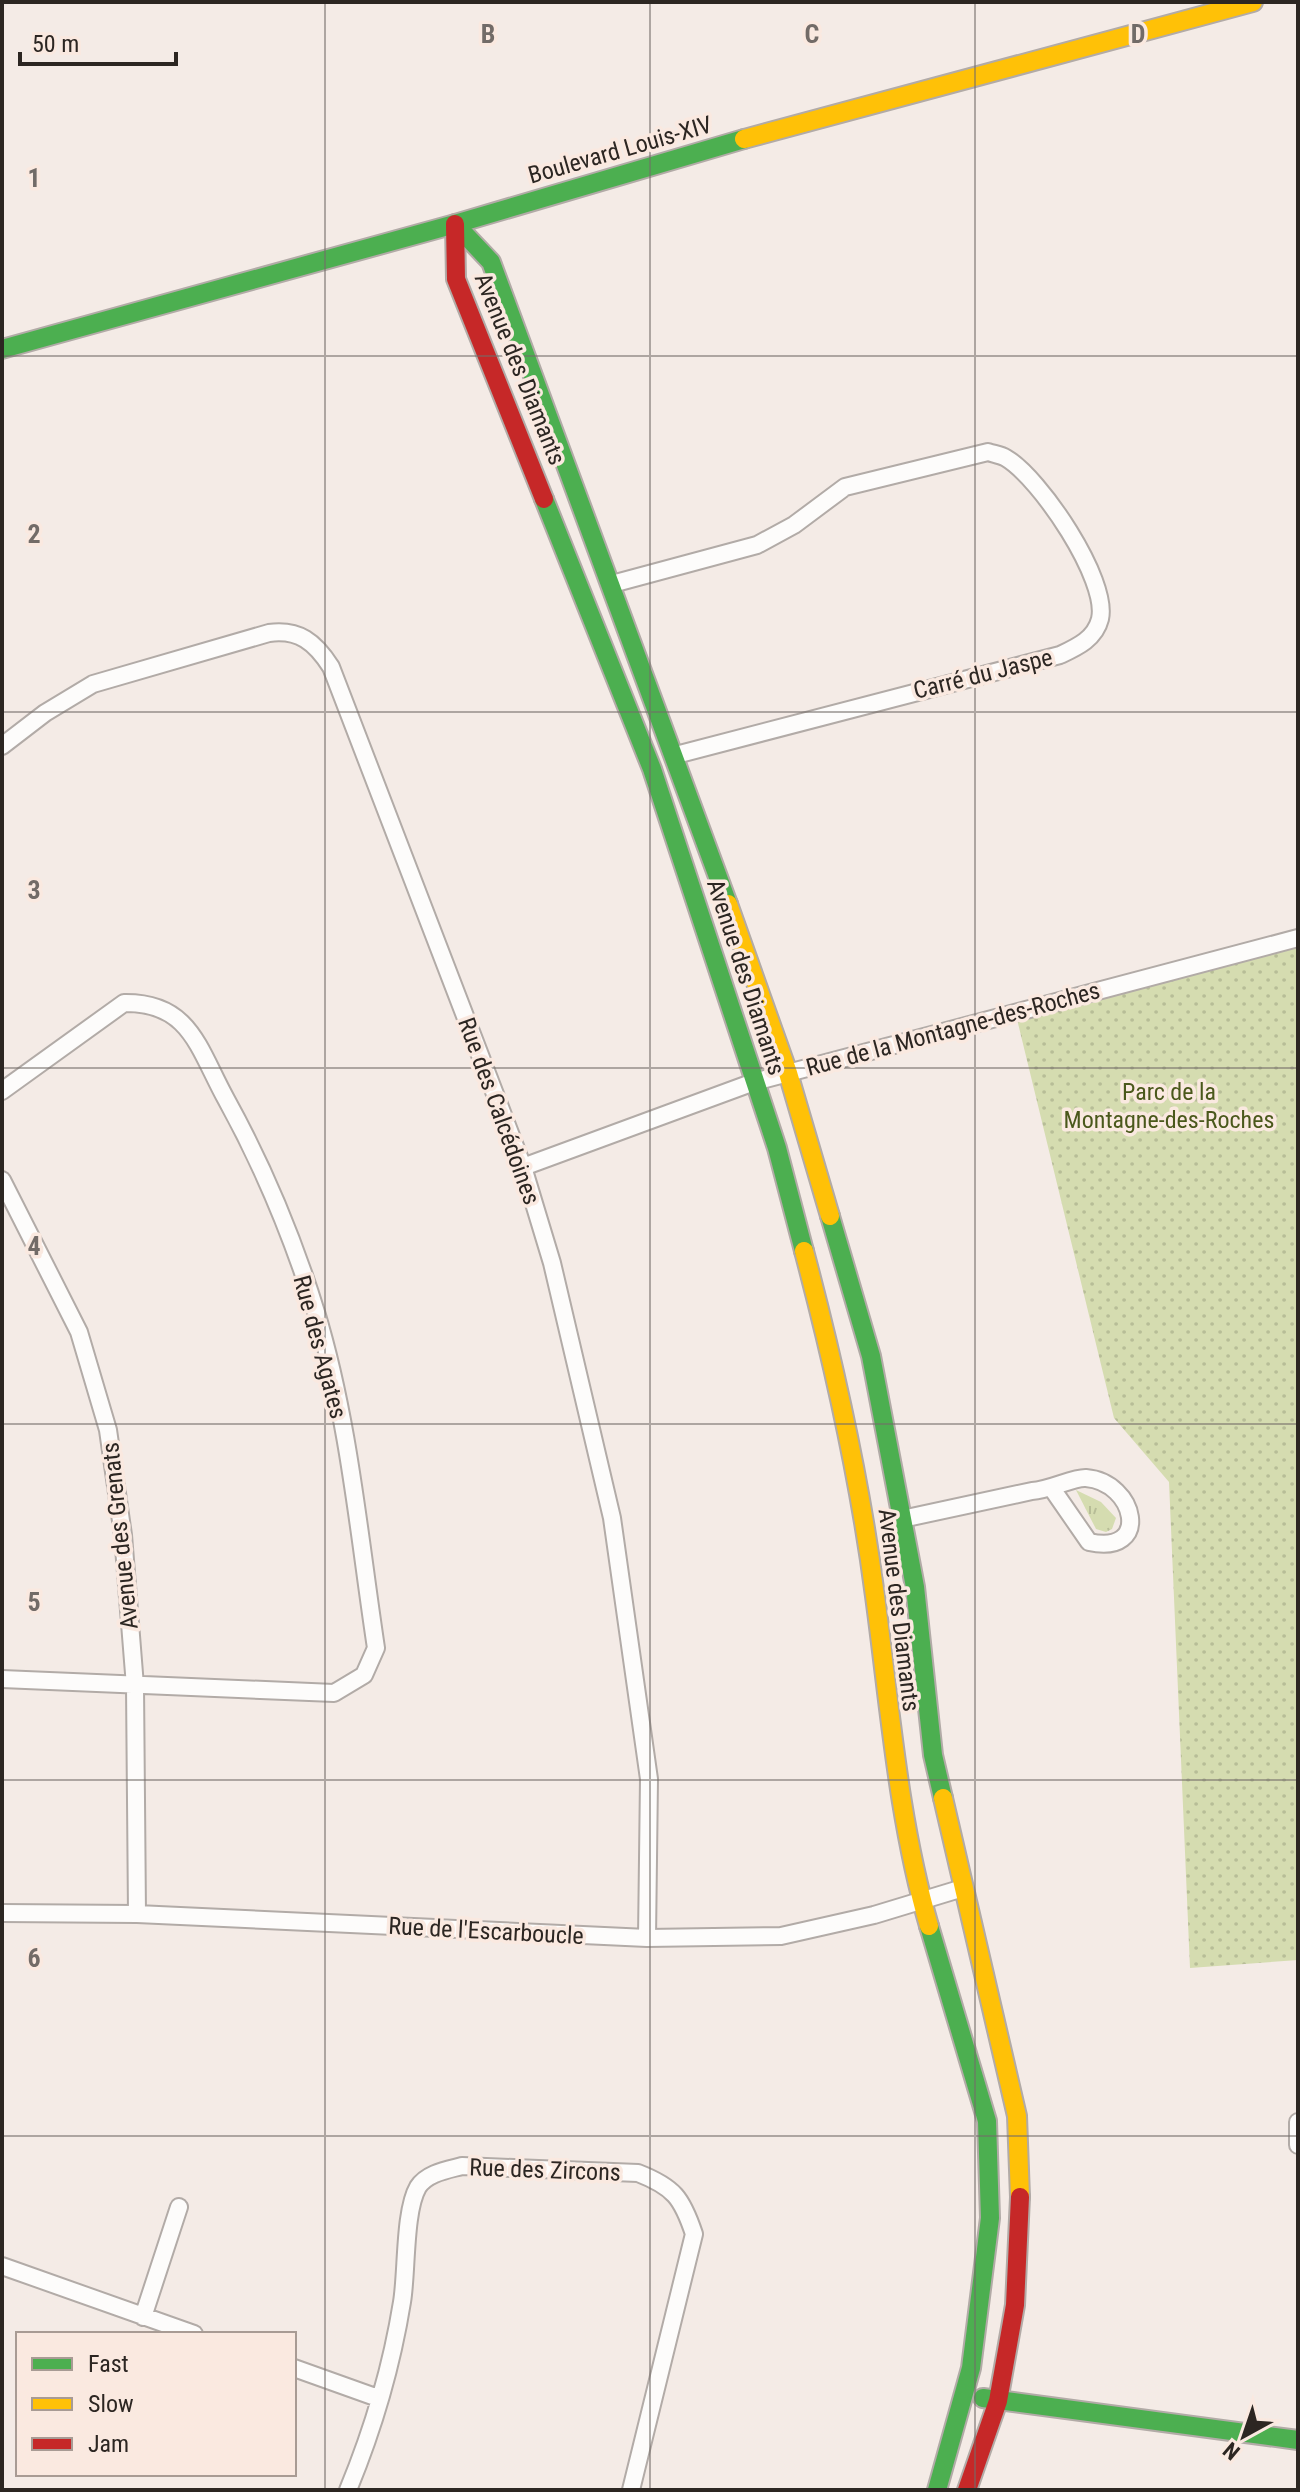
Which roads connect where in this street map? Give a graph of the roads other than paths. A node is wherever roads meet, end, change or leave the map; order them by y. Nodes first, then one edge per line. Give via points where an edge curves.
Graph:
1 (1253, 2) edge
2 (455, 224) junction
3 (2, 349) edge
4 (612, 584) junction
5 (2, 746) edge
6 (676, 755) junction
7 (1298, 938) edge
8 (788, 1073) junction
9 (754, 1082) junction
10 (2, 1091) edge
11 (523, 1167) junction
12 (2, 1180) edge
13 (1053, 1490) junction
14 (902, 1519) junction
15 (2, 1679) edge
16 (135, 1686) junction
17 (963, 1888) junction
18 (922, 1901) junction
19 (2, 1913) edge
20 (137, 1914) junction
21 (647, 1938) junction
22 (1298, 2122) edge
23 (1298, 2145) edge
24 (179, 2207) dead end
25 (2, 2266) edge
26 (143, 2317) junction
27 (188, 2332) edge
28 (296, 2369) edge
29 (964, 2394) junction
30 (378, 2398) junction
31 (998, 2401) junction
32 (1298, 2440) edge
33 (348, 2490) edge
34 (631, 2490) edge
35 (937, 2490) edge
36 (967, 2490) edge

1 - 2 street, Boulevard Louis-XIV via 645,166
2 - 3 street, Boulevard Louis-XIV
2 - 4 street, Avenue des Diamants via 491,262
2 - 9 street, Avenue des Diamants via 456,279 652,769
4 - 6 street, Avenue des Diamants
4 - 6 street, Carré du Jaspe via 757,545 845,487 988,452 1018,468 1074,534 1097,589 1100,621 1091,637 1060,655
5 - 11 street, Rue des Calcédoines via 93,684 288,630 320,649
6 - 8 street, Avenue des Diamants
7 - 8 street, Rue de la Montagne-des-Roches
8 - 9 street, Rue de la Montagne-des-Roches
8 - 14 street, Avenue des Diamants via 871,1356
9 - 11 street, Rue de la Montagne-des-Roches
9 - 18 street, Avenue des Diamants via 812,1271 835,1368 875,1593 894,1757
10 - 16 street, Rue des Agates via 124,1003 148,1002 169,1009 187,1028 261,1162 316,1313 341,1421 376,1648 364,1675 334,1693
11 - 21 street, Rue des Calcédoines via 552,1263 612,1518 649,1779
12 - 16 street, Avenue des Grenats via 79,1332 108,1430
13 - 13 street via 1089,1542 1117,1543 1128,1532 1128,1506 1101,1481 1082,1478
13 - 14 street
14 - 17 street, Avenue des Diamants via 915,1587 933,1755
15 - 16 street
16 - 20 street, Avenue des Grenats
17 - 18 street, Rue de l'Escarboucle
17 - 31 street, Avenue des Diamants via 1017,2116 1021,2214 1015,2305
18 - 21 street, Rue de l'Escarboucle via 781,1936
18 - 29 street, Avenue des Diamants via 987,2121 990,2218
19 - 20 street, Rue de l'Escarboucle
20 - 21 street, Rue de l'Escarboucle
22 - 23 street
24 - 26 street
25 - 26 street
26 - 27 street
28 - 30 street
29 - 31 street
29 - 35 street, Avenue des Diamants
30 - 33 street, Rue des Zircons
30 - 34 street, Rue des Zircons via 402,2303 419,2186 434,2174 462,2166 638,2173 664,2183 685,2206 694,2234
31 - 32 street
31 - 36 street, Avenue des Diamants

